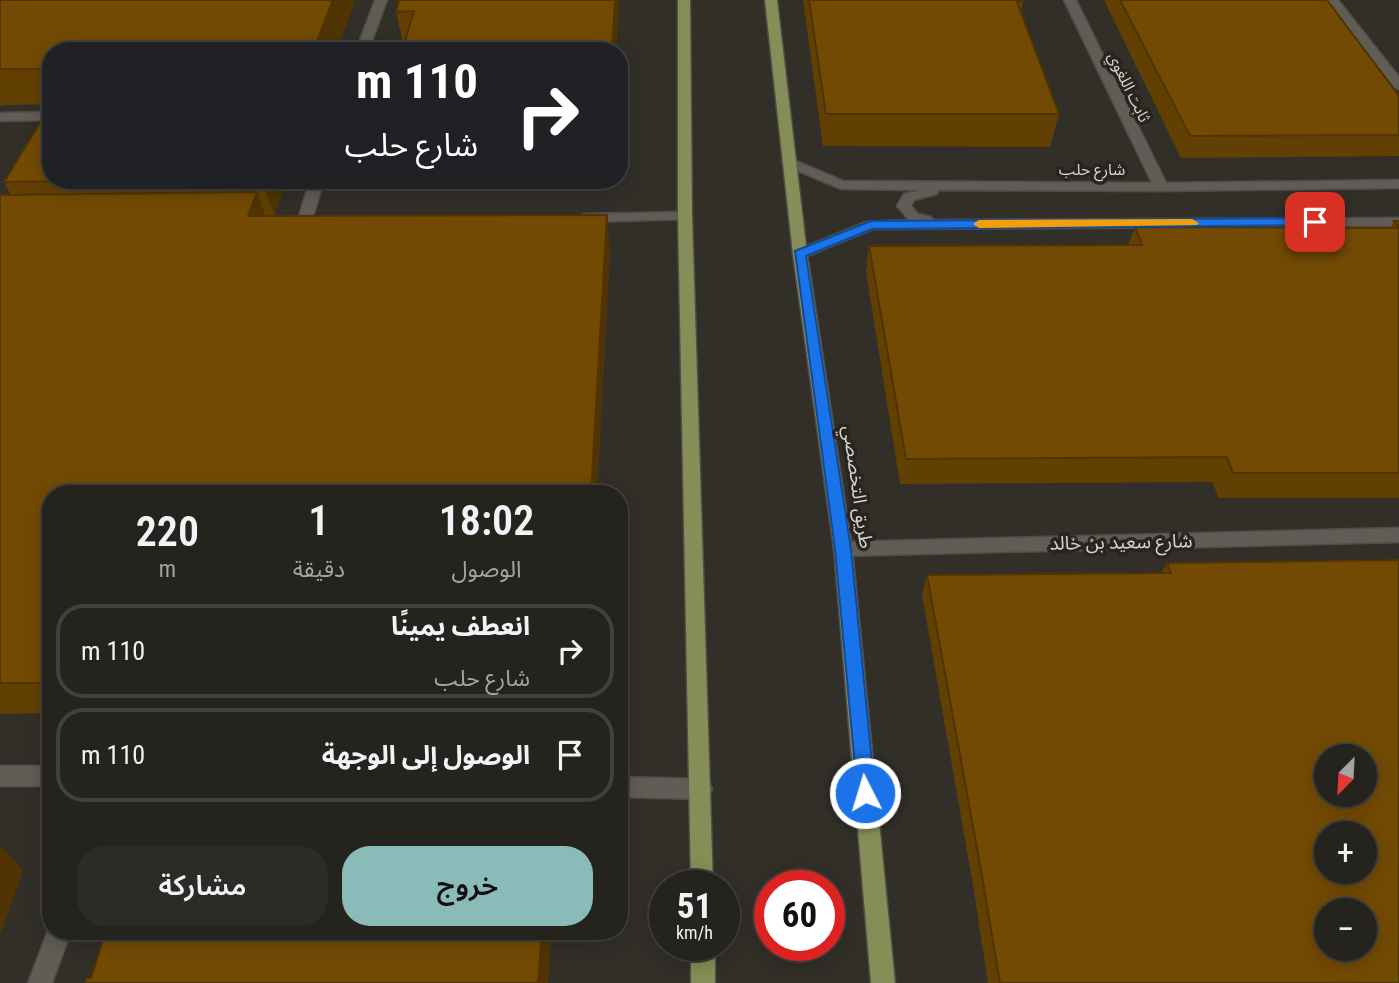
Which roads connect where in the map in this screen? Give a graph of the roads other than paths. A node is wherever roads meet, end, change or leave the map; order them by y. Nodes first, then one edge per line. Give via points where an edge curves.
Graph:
1 (381, 0) edge
2 (684, 0) edge
3 (771, 0) edge
4 (1070, 0) edge
5 (1332, 0) edge
6 (365, 42) edge
7 (1399, 85) edge
8 (42, 116) edge
9 (0, 117) edge
10 (789, 162) junction
11 (1399, 184) edge
12 (970, 186) junction
13 (1161, 187) junction
14 (314, 189) edge
15 (685, 216) junction
16 (563, 218) edge
17 (1399, 222) edge
18 (304, 223) edge
19 (981, 224) junction
20 (800, 254) junction
21 (1399, 535) edge
22 (843, 549) junction
23 (0, 776) edge
24 (42, 776) edge
25 (628, 787) edge
26 (701, 789) junction
27 (702, 870) edge
28 (56, 940) edge
29 (703, 961) edge
30 (40, 983) edge
31 (703, 983) edge
32 (883, 983) edge

1 - 6 street
2 - 15 main road
3 - 10 main road, طريق التخصصي
4 - 13 street, ثابت اللغوي
5 - 7 street
8 - 9 street
10 - 12 street, شارع حلب via 841,185
10 - 20 main road, طريق التخصصي
11 - 13 street, شارع حلب
12 - 13 street, شارع حلب
12 - 19 street via 909,197 904,206 918,220
14 - 18 street
15 - 16 street
15 - 26 main road
17 - 19 street
19 - 20 street via 871,225
20 - 22 main road, طريق التخصصي
21 - 22 street, شارع سعيد بن خالد
22 - 32 main road, طريق التخصصي
23 - 24 street
25 - 26 street
26 - 27 main road
28 - 30 street
29 - 31 main road

